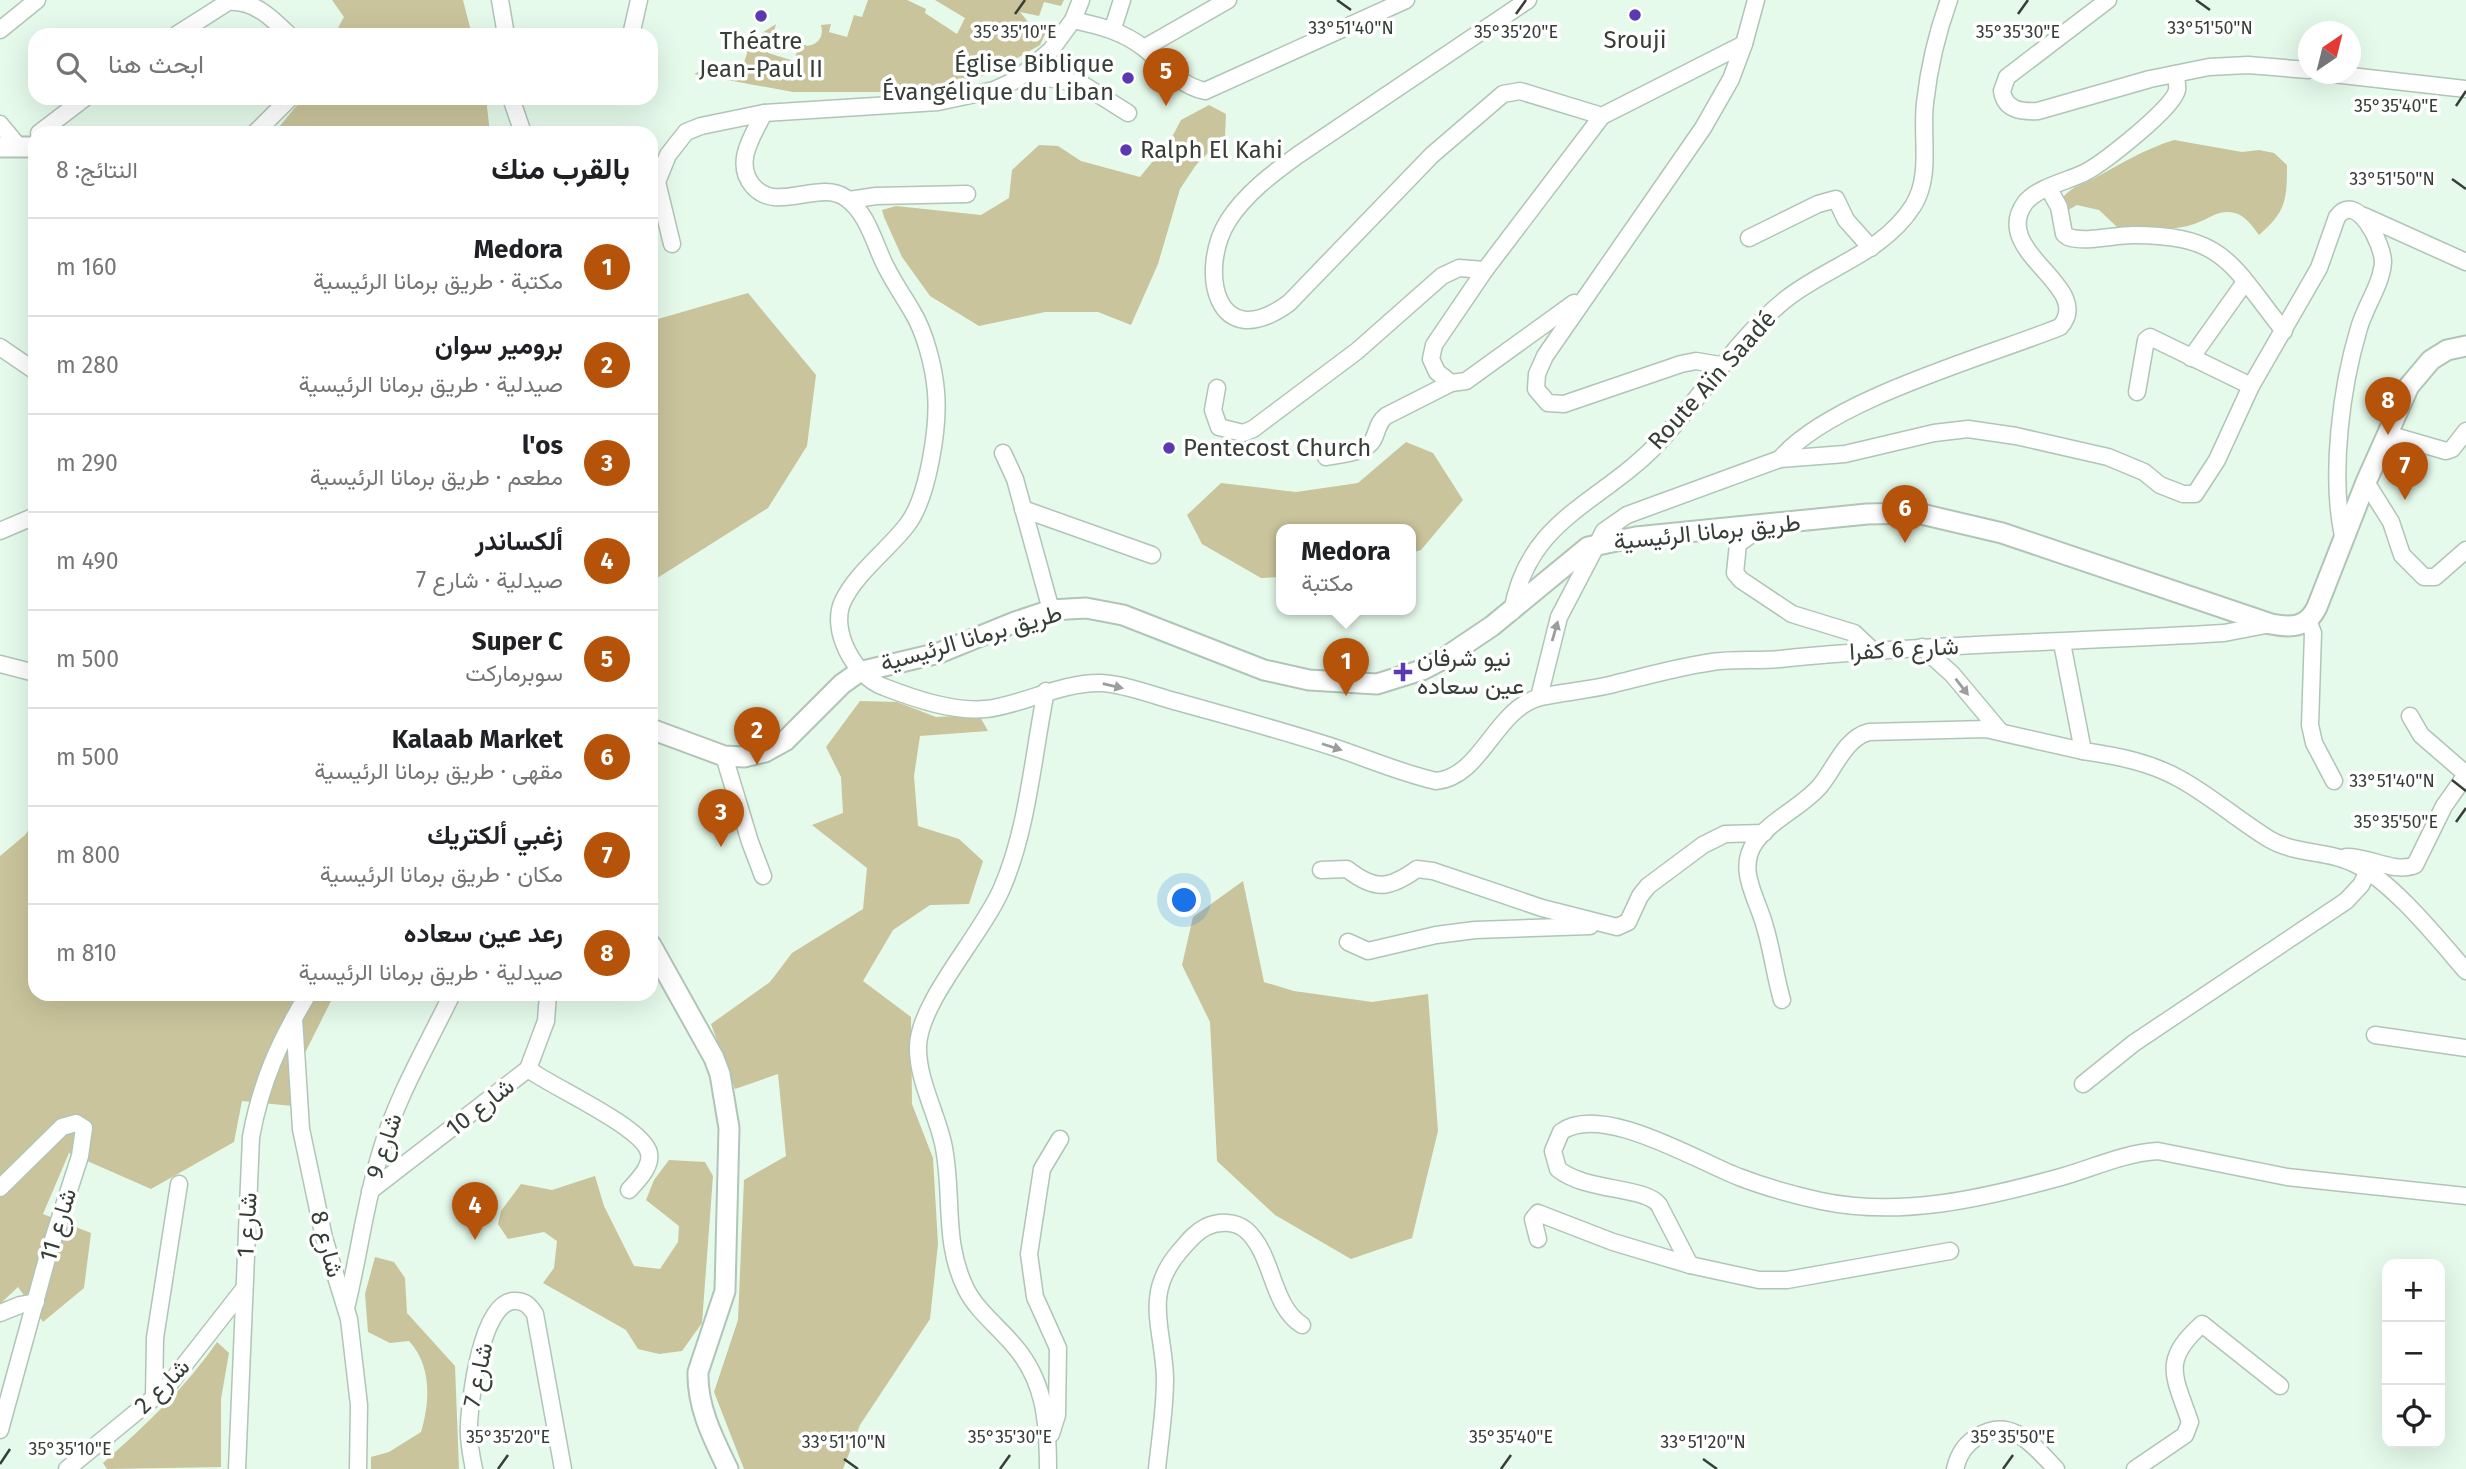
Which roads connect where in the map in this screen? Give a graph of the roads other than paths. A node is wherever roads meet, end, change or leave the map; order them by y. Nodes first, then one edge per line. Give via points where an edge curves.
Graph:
1 (37, 0) edge
2 (500, 0) edge
3 (639, 0) edge
4 (1081, 0) edge
5 (1122, 0) edge
6 (1228, 0) edge
7 (1406, 0) edge
8 (1528, 0) edge
9 (1756, 0) edge
10 (1949, 0) edge
11 (2108, 0) edge
12 (1073, 20) junction
13 (187, 28) edge
14 (281, 28) edge
15 (505, 28) edge
16 (633, 28) edge
17 (1113, 28) junction
18 (0, 30) edge
19 (1744, 44) junction
20 (1144, 48) junction
21 (2298, 69) edge
22 (1024, 74) junction
23 (2175, 74) junction
24 (2361, 77) edge
25 (2466, 89) edge
26 (76, 105) edge
27 (283, 105) edge
28 (513, 105) edge
29 (764, 113) junction
30 (1128, 113) dead end
31 (1602, 116) junction
32 (0, 124) edge
33 (48, 126) edge
34 (262, 126) edge
35 (521, 126) edge
36 (26, 143) edge
37 (658, 180) edge
38 (658, 186) edge
39 (2049, 189) junction
40 (967, 194) dead end
41 (849, 200) junction
42 (2364, 216) junction
43 (1749, 238) dead end
44 (672, 244) dead end
45 (1871, 248) junction
46 (2466, 262) edge
47 (1485, 270) junction
48 (2245, 282) junction
49 (1588, 293) junction
50 (2284, 331) junction
51 (2466, 346) edge
52 (0, 347) edge
53 (2192, 358) junction
54 (1720, 365) junction
55 (28, 366) edge
56 (1451, 383) junction
57 (2251, 387) junction
58 (1217, 388) dead end
59 (2137, 393) dead end
60 (2466, 431) edge
61 (2387, 434) junction
62 (1003, 453) dead end
63 (1326, 457) dead end
64 (1780, 459) junction
65 (2365, 482) junction
66 (1023, 509) junction
67 (28, 519) edge
68 (1764, 525) junction
69 (0, 531) edge
70 (2343, 536) junction
71 (1595, 545) junction
72 (2466, 550) edge
73 (1152, 555) dead end
74 (1051, 610) junction
75 (1512, 612) junction
76 (2308, 620) junction
77 (2271, 624) junction
78 (2062, 643) junction
79 (1922, 648) junction
80 (1872, 650) junction
81 (0, 664) edge
82 (28, 671) edge
83 (859, 672) junction
84 (1046, 691) junction
85 (1539, 697) junction
86 (2410, 716) dead end
87 (1999, 730) junction
88 (658, 732) edge
89 (2083, 751) junction
90 (724, 756) junction
91 (2466, 774) edge
92 (2334, 781) dead end
93 (1764, 833) junction
94 (2338, 857) junction
95 (1321, 870) dead end
96 (2368, 871) junction
97 (764, 876) dead end
98 (1602, 923) junction
99 (1348, 942) dead end
100 (658, 958) edge
101 (2466, 971) edge
102 (1782, 1000) dead end
103 (304, 1001) edge
104 (449, 1001) edge
105 (548, 1001) edge
106 (294, 1018) junction
107 (2375, 1035) dead end
108 (2466, 1048) edge
109 (528, 1069) junction
110 (2082, 1084) dead end
111 (1060, 1139) dead end
112 (179, 1184) dead end
113 (0, 1188) edge
114 (629, 1190) dead end
115 (370, 1191) junction
116 (2466, 1196) edge
117 (1538, 1240) dead end
118 (1950, 1251) dead end
119 (1690, 1265) junction
120 (243, 1290) junction
121 (36, 1302) junction
122 (346, 1308) junction
123 (0, 1313) edge
124 (1301, 1325) dead end
125 (2280, 1386) dead end
126 (154, 1398) junction
127 (0, 1430) edge
128 (1048, 1440) junction
129 (66, 1469) edge
130 (237, 1469) edge
131 (358, 1469) edge
132 (474, 1469) edge
133 (564, 1469) edge
134 (729, 1469) edge
135 (1048, 1469) edge
136 (1157, 1469) edge
137 (1955, 1469) edge
138 (2056, 1469) edge
139 (2135, 1469) edge

1 - 18 street
2 - 15 street
3 - 16 street
4 - 12 street
5 - 17 street
6 - 20 street
7 - 20 street via 1205,91 1181,81
8 - 31 street via 1298,155 1246,200 1228,220 1217,252 1216,289 1224,308 1251,322 1289,303 1432,155 1503,94 1520,91
9 - 19 street
10 - 45 street, Route Aïn Saadé via 1927,85 1923,184 1899,225
11 - 23 street via 2007,77 2001,90 2006,102 2020,111 2038,111
12 - 17 street
12 - 22 street via 1051,50
13 - 14 street via 228,2 238,1 258,9
17 - 20 street
19 - 31 street
19 - 49 street via 1731,79 1703,128
21 - 23 street via 2228,65
22 - 29 street via 994,90 948,100
22 - 30 street via 1082,84
23 - 39 street via 2174,96 2134,137 2088,171
24 - 25 street
26 - 33 street
27 - 34 street
28 - 35 street
29 - 37 street via 701,126 678,139
29 - 41 street via 744,160 750,183 769,195 825,191
31 - 47 street
32 - 36 street
38 - 44 street
39 - 48 street via 2068,237 2150,235 2195,241 2223,255
39 - 64 street via 2024,205 2018,224 2025,247 2067,300 2063,324 1899,387 1795,442
40 - 41 street
41 - 83 street via 866,222 914,315 936,393 927,474 915,513 849,591 840,609 841,631
42 - 46 street
42 - 50 street via 2352,210 2339,214 2324,258
42 - 70 street via 2383,262 2358,331 2337,453
43 - 45 street via 1836,199 1846,220
45 - 54 street, Route Aïn Saadé via 1787,298
47 - 56 street via 1431,351 1437,372
47 - 58 street via 1459,268 1442,276 1357,351 1253,429 1243,433 1219,427 1213,410
48 - 50 street
48 - 53 street
49 - 54 street via 1538,369 1536,388 1548,402 1564,404 1696,360
49 - 56 street via 1476,375
50 - 57 street
51 - 61 main road via 2439,354 2418,372
52 - 55 street
53 - 57 street
53 - 59 street via 2147,338
54 - 75 street, Route Aïn Saadé via 1652,450 1548,533 1525,567
56 - 63 street via 1380,420 1366,448
57 - 64 street via 2201,488 2189,495 2160,485 2116,460 1968,429 1845,454
60 - 61 street via 2446,451
61 - 65 main road
62 - 66 street
64 - 71 street via 1627,515 1604,531
65 - 70 main road
65 - 72 street via 2391,522 2402,555 2424,577 2435,577
66 - 73 street
66 - 74 street
67 - 69 street
68 - 71 main road, طريق برمانا الرئيسية
68 - 77 main road, طريق برمانا الرئيسية via 1891,513 1939,517 2025,541
68 - 80 street via 1738,544 1735,573 1741,580 1792,614 1854,632
70 - 76 main road
71 - 75 main road, طريق برمانا الرئيسية via 1574,556
85 -> 71 street via 1559,617
74 - 75 main road, طريق برمانا الرئيسية via 1086,608 1123,615 1264,670 1354,685 1377,684 1422,670
74 - 83 main road, طريق برمانا الرئيسية via 939,653
76 - 77 main road, طريق برمانا الرئيسية via 2296,627
76 - 92 street via 2313,633 2310,725
77 - 78 street, شارع 6 كفرا via 2224,633
78 - 79 street, شارع 6 كفرا
78 - 89 street
79 - 80 street, شارع 6 كفرا
79 -> 87 street via 1952,674
80 - 85 street, شارع 6 كفرا via 1715,662
81 - 82 street
83 - 84 street via 879,686 956,707 987,709
83 - 90 main road, طريق برمانا الرئيسية via 785,741 765,752
84 -> 85 street via 1102,683 1288,733 1436,781 1466,767 1516,712
84 - 128 street via 1009,870 980,930 924,1016 918,1048 946,1164 953,1257 979,1310 1021,1353 1037,1378
86 - 91 street via 2421,735
87 - 89 street
87 - 93 street via 1861,734 1807,801
88 - 90 main road, طريق برمانا الرئيسية
89 - 94 street via 2158,768 2280,845
90 - 97 street
91 - 94 street via 2444,806 2415,865 2403,868 2361,857
93 - 98 street via 1733,833 1710,841 1648,886 1628,922 1617,927
93 - 102 street via 1748,857 1747,869
94 - 96 street
95 - 98 street via 1347,869 1364,883 1394,885 1417,869 1433,871
96 - 101 street
96 - 110 street via 2346,901 2134,1043
98 - 99 street via 1436,934 1368,951
100 - 134 main road via 702,1031 726,1101 731,1158 726,1291 698,1384 705,1417
103 - 106 street, شارع 1
104 - 115 street, شارع 9 via 391,1121
105 - 109 street, شارع 10 via 547,1021
106 - 120 street, شارع 1 via 258,1096 251,1138
106 - 122 street, شارع 8 via 303,1139 326,1247
107 - 108 street
109 - 114 street via 626,1127 645,1145 647,1166
109 - 115 street, شارع 10
111 - 128 street via 1042,1169 1029,1254 1035,1297 1058,1348 1057,1415
112 - 126 street via 155,1338
113 - 121 street, شارع 11 via 62,1127 75,1123 84,1128 80,1156
115 - 122 street, شارع 9
116 - 119 street via 2287,1177 2158,1151 1938,1204 1880,1207 1823,1201 1764,1185 1642,1133 1579,1124 1561,1132 1553,1151 1558,1169 1604,1189 1651,1197
117 - 119 street via 1533,1219 1538,1213
118 - 119 street via 1787,1280 1759,1280
120 - 126 street, شارع 2
120 - 130 street, شارع 1
121 - 123 street
121 - 127 street, شارع 11
122 - 131 street, شارع 8 via 359,1405
124 - 136 street via 1292,1320 1247,1231 1233,1223 1197,1231 1163,1271 1157,1310 1165,1378
125 - 139 street via 2202,1324 2186,1338 2173,1360 2174,1381 2190,1422 2185,1435
126 - 129 street, شارع 2
128 - 135 street
132 - 133 street, شارع 7 via 468,1428 477,1362 496,1313 507,1302 523,1302 535,1314
137 - 138 street via 1973,1439 1994,1429 2006,1429 2030,1441

